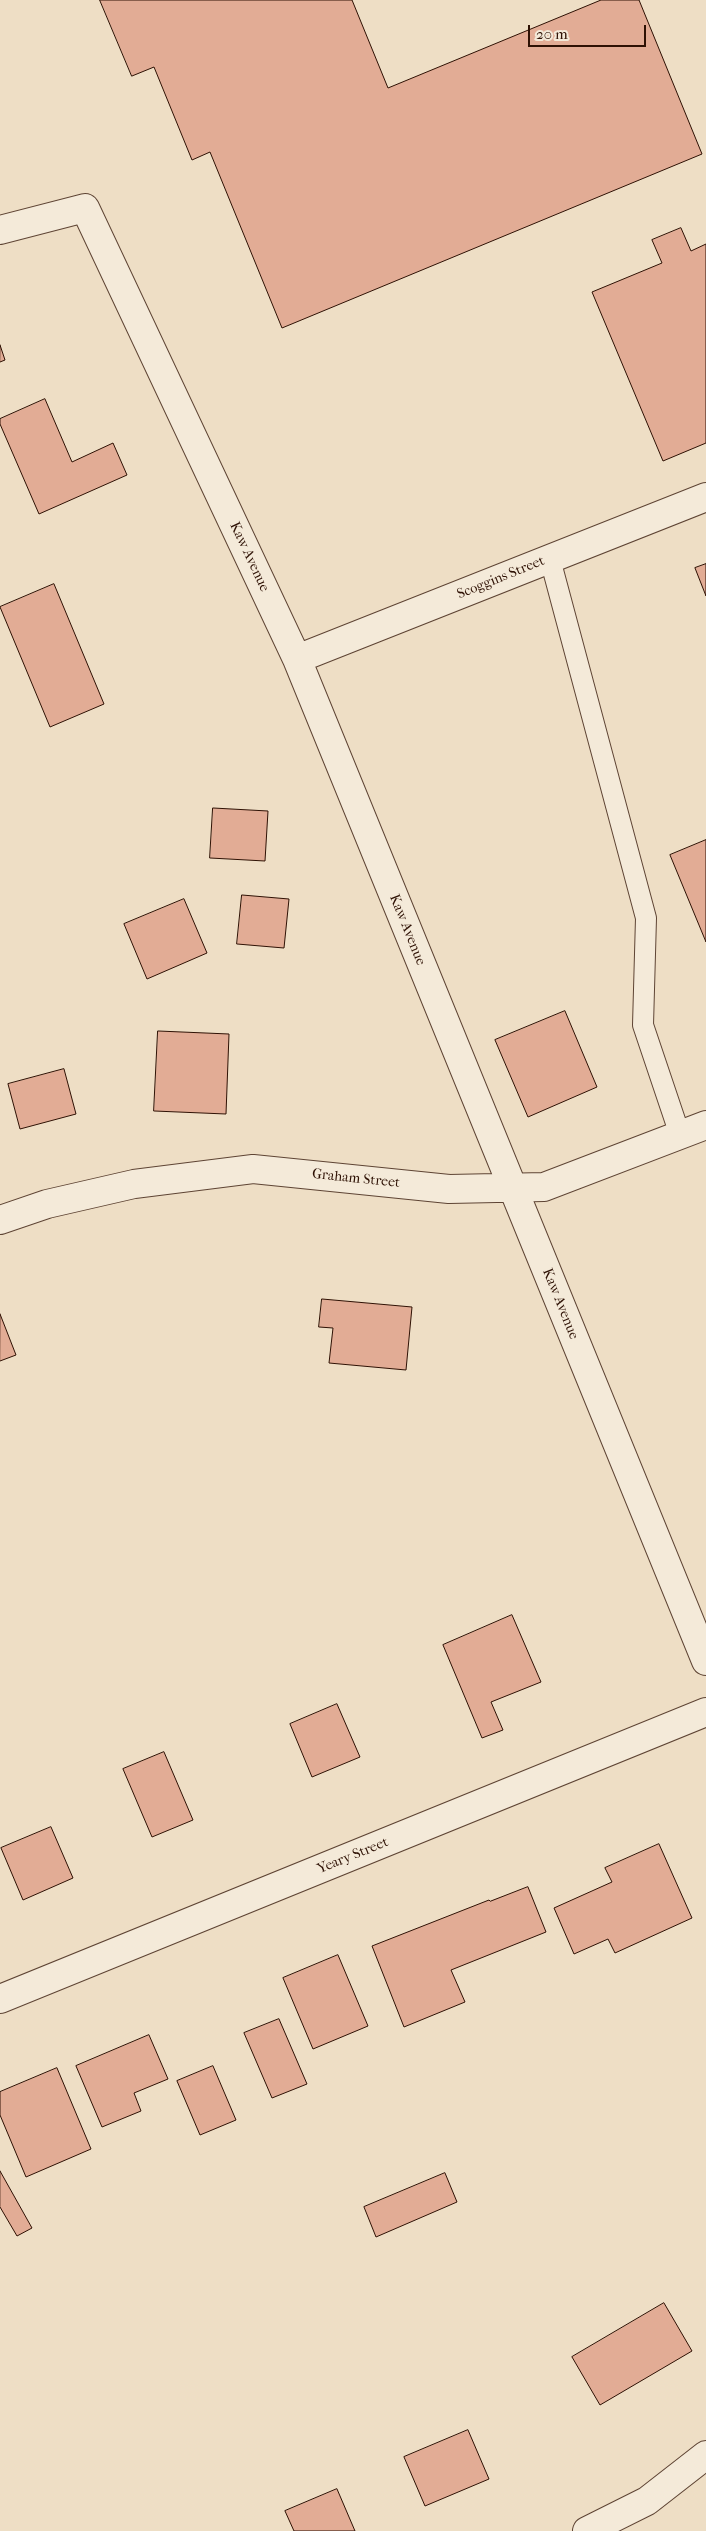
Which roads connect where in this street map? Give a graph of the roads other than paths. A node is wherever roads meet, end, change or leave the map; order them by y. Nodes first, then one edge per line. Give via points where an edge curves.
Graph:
1 (0, 230) edge
2 (706, 497) edge
3 (550, 559) junction
4 (297, 659) junction
5 (706, 1125) edge
6 (680, 1135) junction
7 (513, 1189) junction
8 (0, 1220) edge
9 (706, 1661) edge
10 (706, 1712) edge
11 (0, 1999) edge
12 (706, 2455) edge
13 (587, 2531) edge

1 - 4 street, Kaw Avenue via 86,208
2 - 3 street, Scoggins Street
3 - 4 street, Scoggins Street
3 - 6 lane via 646,918 643,1026
4 - 7 street, Kaw Avenue
5 - 6 street, Graham Street
6 - 7 street, Graham Street via 544,1187
7 - 8 street, Graham Street via 449,1189 253,1169 134,1184 47,1204
7 - 9 street, Kaw Avenue
10 - 11 street, Yeary Street
12 - 13 street via 647,2501

